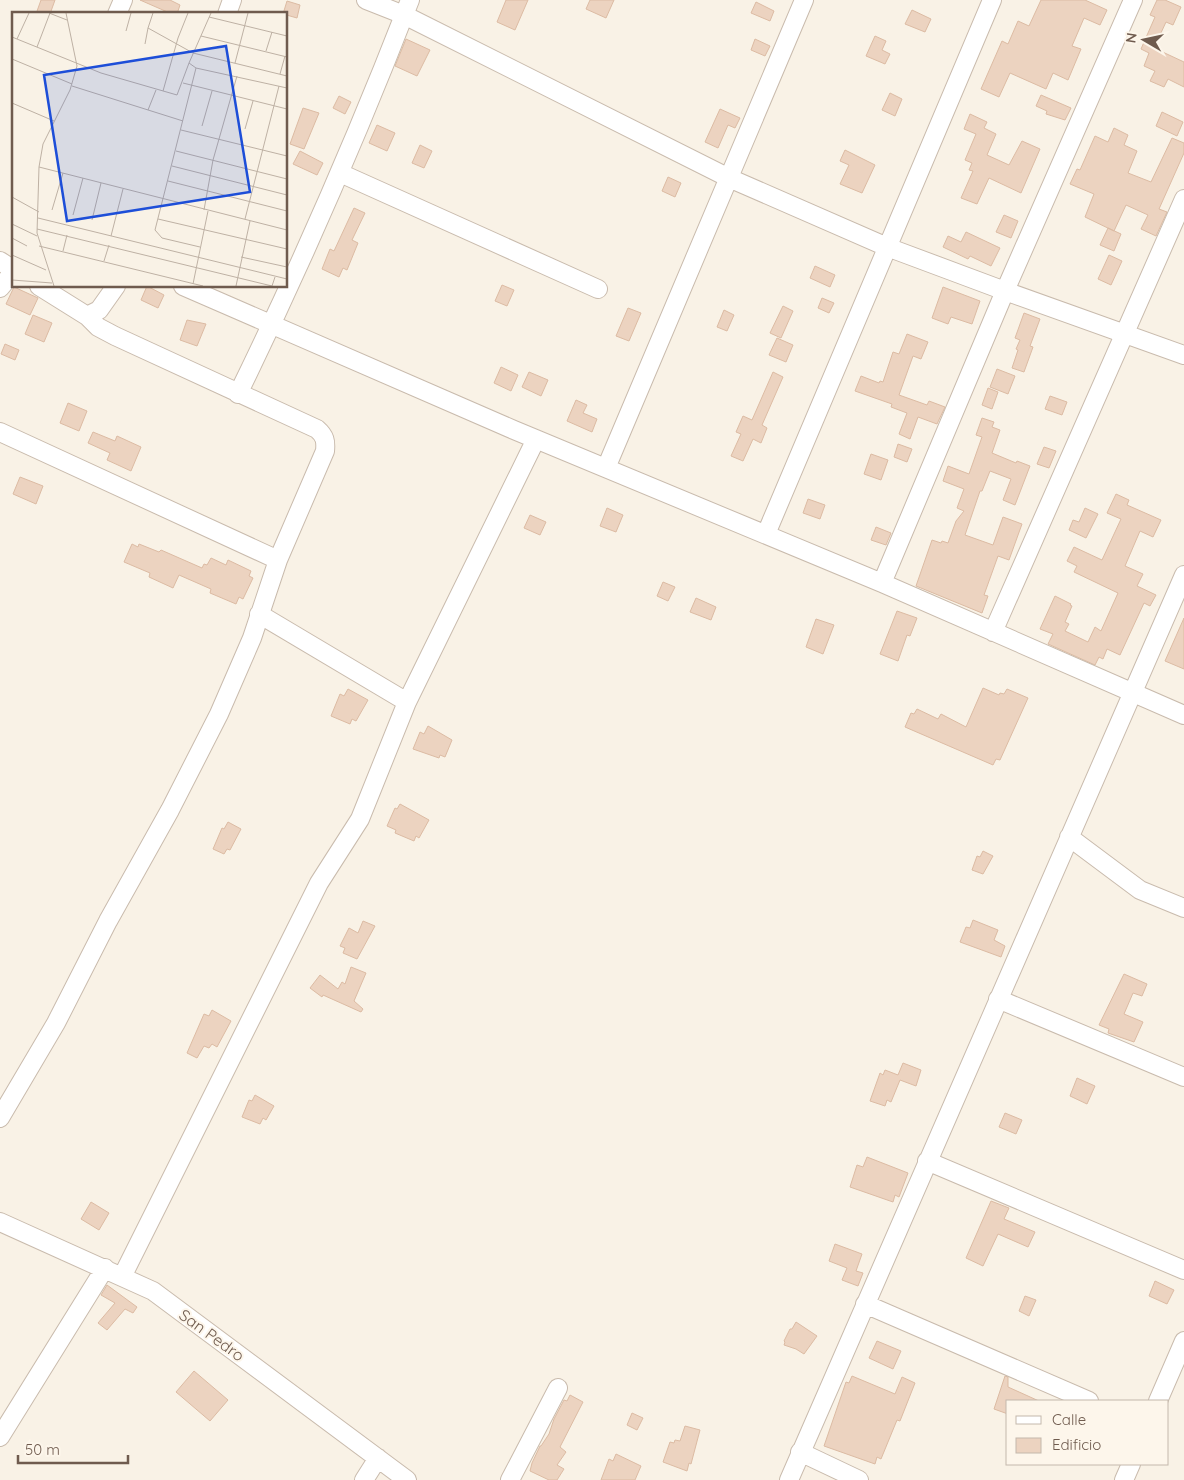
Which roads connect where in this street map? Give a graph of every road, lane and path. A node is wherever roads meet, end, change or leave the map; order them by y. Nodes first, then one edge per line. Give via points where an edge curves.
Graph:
1 (123, 0) edge
2 (232, 0) edge
3 (366, 0) edge
4 (804, 0) edge
5 (992, 0) edge
6 (1133, 0) edge
7 (407, 7) edge
8 (118, 12) edge
9 (228, 12) edge
10 (340, 174) junction
11 (729, 178) junction
12 (1184, 199) edge
13 (888, 246) junction
14 (0, 261) edge
15 (12, 270) edge
16 (12, 273) edge
17 (0, 288) edge
18 (42, 288) edge
19 (115, 288) edge
20 (189, 288) edge
21 (598, 289) dead end
22 (1005, 292) junction
23 (87, 316) junction
24 (272, 324) junction
25 (1125, 334) junction
26 (1184, 355) edge
27 (238, 394) junction
28 (0, 432) edge
29 (536, 439) junction
30 (606, 468) junction
31 (766, 534) junction
32 (278, 560) junction
33 (1184, 575) edge
34 (882, 583) junction
35 (260, 614) junction
36 (993, 632) junction
37 (1132, 693) junction
38 (407, 702) junction
39 (1184, 715) edge
40 (1069, 837) junction
41 (1184, 908) edge
42 (998, 999) junction
43 (1184, 1077) edge
44 (0, 1118) edge
45 (927, 1161) junction
46 (0, 1222) edge
47 (105, 1268) junction
48 (1184, 1270) edge
49 (122, 1277) junction
50 (865, 1304) junction
51 (1184, 1341) edge
52 (558, 1388) dead end
53 (1087, 1400) edge
54 (1158, 1400) edge
55 (0, 1437) edge
56 (800, 1452) junction
57 (378, 1458) junction
58 (1131, 1465) edge
59 (364, 1480) edge
60 (407, 1480) edge
61 (510, 1480) edge
62 (789, 1480) edge
63 (859, 1480) edge
64 (1124, 1480) edge

1 - 8 street
2 - 9 street
3 - 7 street
4 - 11 street
5 - 13 street
6 - 22 street
7 - 10 street
7 - 11 street
10 - 21 street
10 - 24 street
11 - 13 street
11 - 30 street
12 - 25 street
13 - 22 street
13 - 31 street
14 - 15 street
16 - 17 street
18 - 23 street
19 - 23 street via 99,310
20 - 24 street
22 - 25 street
22 - 34 street
23 - 27 street via 98,327 115,336
24 - 27 street
24 - 29 street
25 - 26 street
25 - 36 street
27 - 32 street via 317,429 326,441 321,461
28 - 32 street
29 - 30 street
29 - 38 street
30 - 31 street
31 - 34 street
32 - 35 street
33 - 37 street
34 - 36 street
35 - 38 street
35 - 44 street via 242,664 170,810 56,1023
36 - 37 street
37 - 39 street
37 - 40 street
38 - 49 street via 360,819 320,884
40 - 41 street via 1140,890
40 - 42 street
42 - 43 street
42 - 45 street
45 - 48 street
45 - 50 street
46 - 47 street, San Pedro
47 - 49 street, San Pedro
47 - 55 street
49 - 57 street, San Pedro via 153,1291
50 - 53 street
50 - 56 street
51 - 54 street
52 - 61 street
56 - 62 street
56 - 63 street
57 - 59 street
57 - 60 street, San Pedro
58 - 64 street

